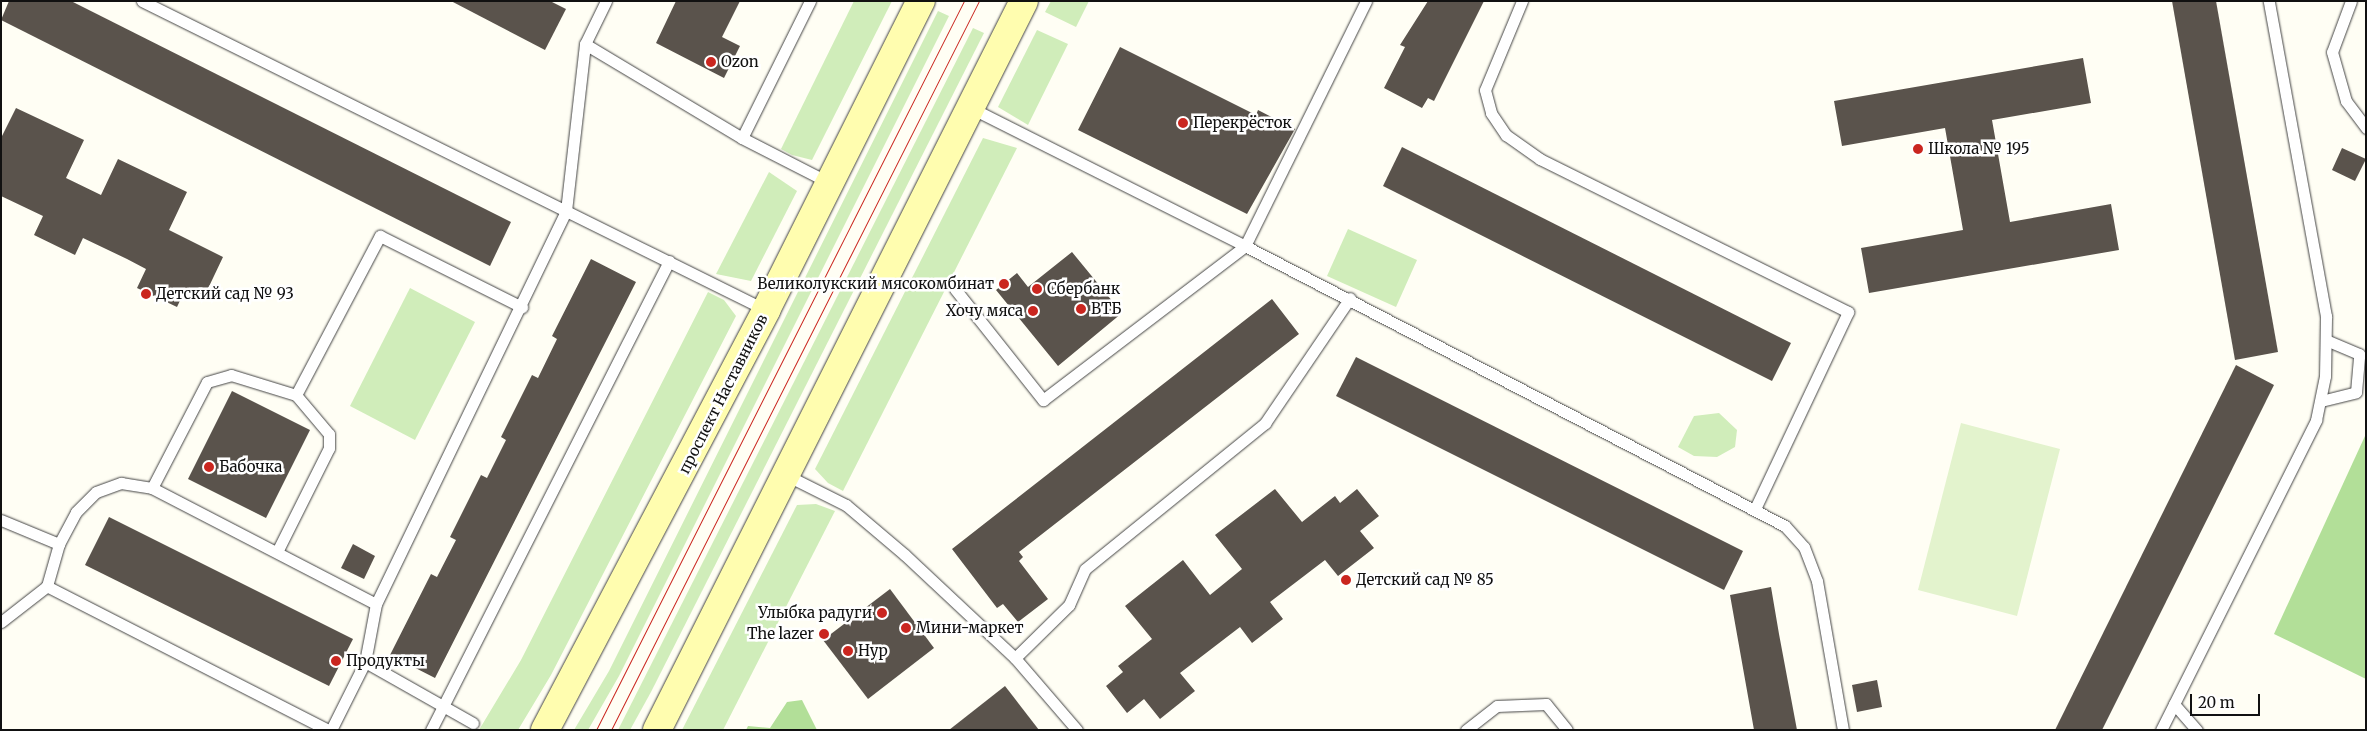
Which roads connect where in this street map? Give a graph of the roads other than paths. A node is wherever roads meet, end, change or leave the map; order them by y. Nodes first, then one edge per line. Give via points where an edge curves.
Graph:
1 (142, 1) edge
2 (606, 1) edge
3 (810, 1) edge
4 (921, 1) edge
5 (1024, 1) edge
6 (1366, 1) edge
7 (1522, 1) edge
8 (2269, 1) edge
9 (2351, 1) edge
10 (585, 44) junction
11 (971, 108) junction
12 (2366, 128) edge
13 (742, 138) junction
14 (830, 183) junction
15 (566, 211) junction
16 (1245, 246) junction
17 (669, 261) junction
18 (955, 289) dead end
19 (1350, 298) junction
20 (522, 307) junction
21 (766, 310) junction
22 (2328, 341) junction
23 (296, 395) junction
24 (2321, 401) junction
25 (786, 475) junction
26 (152, 488) junction
27 (1755, 509) junction
28 (1, 520) edge
29 (60, 544) junction
30 (276, 552) junction
31 (47, 586) junction
32 (376, 604) junction
33 (1, 622) edge
34 (1015, 658) junction
35 (364, 662) junction
36 (2174, 704) junction
37 (446, 706) junction
38 (473, 723) dead end
39 (330, 730) edge
40 (431, 730) edge
41 (545, 730) edge
42 (657, 730) edge
43 (1077, 730) edge
44 (1466, 730) edge
45 (1567, 730) edge
46 (1843, 730) edge
47 (2161, 730) edge
48 (2197, 730) edge

1 - 15 lane
2 - 10 lane
3 - 13 lane
4 - 14 main road, проспект Наставников
5 - 11 main road
6 - 16 lane
7 - 27 lane via 1485,90 1491,113 1506,135 1533,156 1848,312
8 - 22 lane
9 - 12 lane via 2332,52 2346,101
10 - 13 lane
10 - 15 lane
11 - 16 lane
11 - 25 main road
13 - 14 lane
14 - 21 main road, проспект Наставников
15 - 17 lane
15 - 20 lane
16 - 18 lane via 1043,400
16 - 19 lane
17 - 21 lane
17 - 37 lane
19 - 27 lane
19 - 34 lane via 1265,423 1085,569 1069,605
20 - 23 lane via 380,236
20 - 32 lane
21 - 41 main road, проспект Наставников
22 - 24 lane
22 - 24 lane via 2359,354 2356,392
23 - 26 lane via 231,375 207,382
23 - 30 lane via 329,434 329,448
24 - 36 lane via 2312,427
25 - 34 lane via 846,505
25 - 42 main road
26 - 29 lane via 122,483 96,492 76,512
26 - 30 lane
27 - 46 lane via 1786,526 1804,547 1817,581
28 - 29 lane
29 - 31 lane
30 - 32 lane
31 - 33 lane
31 - 39 lane
32 - 35 lane
34 - 43 lane
35 - 37 lane
35 - 39 lane
36 - 47 lane
36 - 48 lane
37 - 38 lane
37 - 40 lane
44 - 45 lane via 1497,706 1546,704

